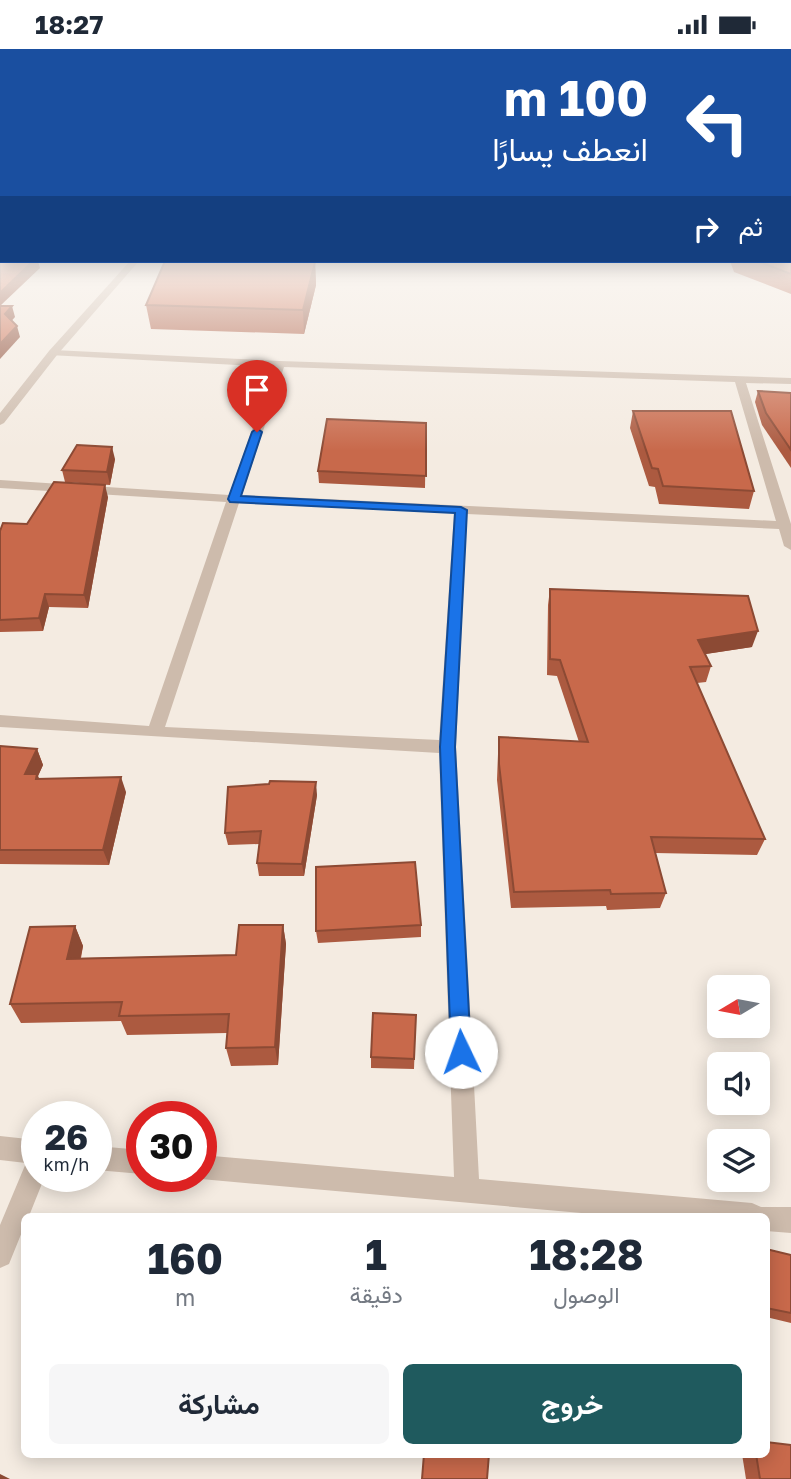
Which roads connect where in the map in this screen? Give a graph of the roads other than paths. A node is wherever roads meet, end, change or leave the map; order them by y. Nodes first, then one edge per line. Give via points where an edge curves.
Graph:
1 (84, 318) edge
2 (53, 353) junction
3 (280, 364) junction
4 (740, 380) junction
5 (791, 381) edge
6 (0, 421) edge
7 (0, 484) edge
8 (234, 499) junction
9 (461, 510) junction
10 (785, 525) junction
11 (791, 546) edge
12 (0, 721) edge
13 (155, 732) junction
14 (447, 747) junction
15 (0, 1148) edge
16 (21, 1151) edge
17 (217, 1168) edge
18 (467, 1191) junction
19 (26, 1192) edge
20 (718, 1213) edge
21 (770, 1217) edge
22 (791, 1220) edge
23 (0, 1255) edge

1 - 2 street
2 - 3 street
2 - 6 street
3 - 4 street
3 - 8 street
4 - 5 street
4 - 10 street
7 - 8 street
8 - 9 street
8 - 13 street
9 - 10 street
9 - 14 street
10 - 11 street
12 - 13 street
13 - 14 street
14 - 18 street
15 - 16 street
17 - 18 street
18 - 20 street
19 - 23 street
21 - 22 street

